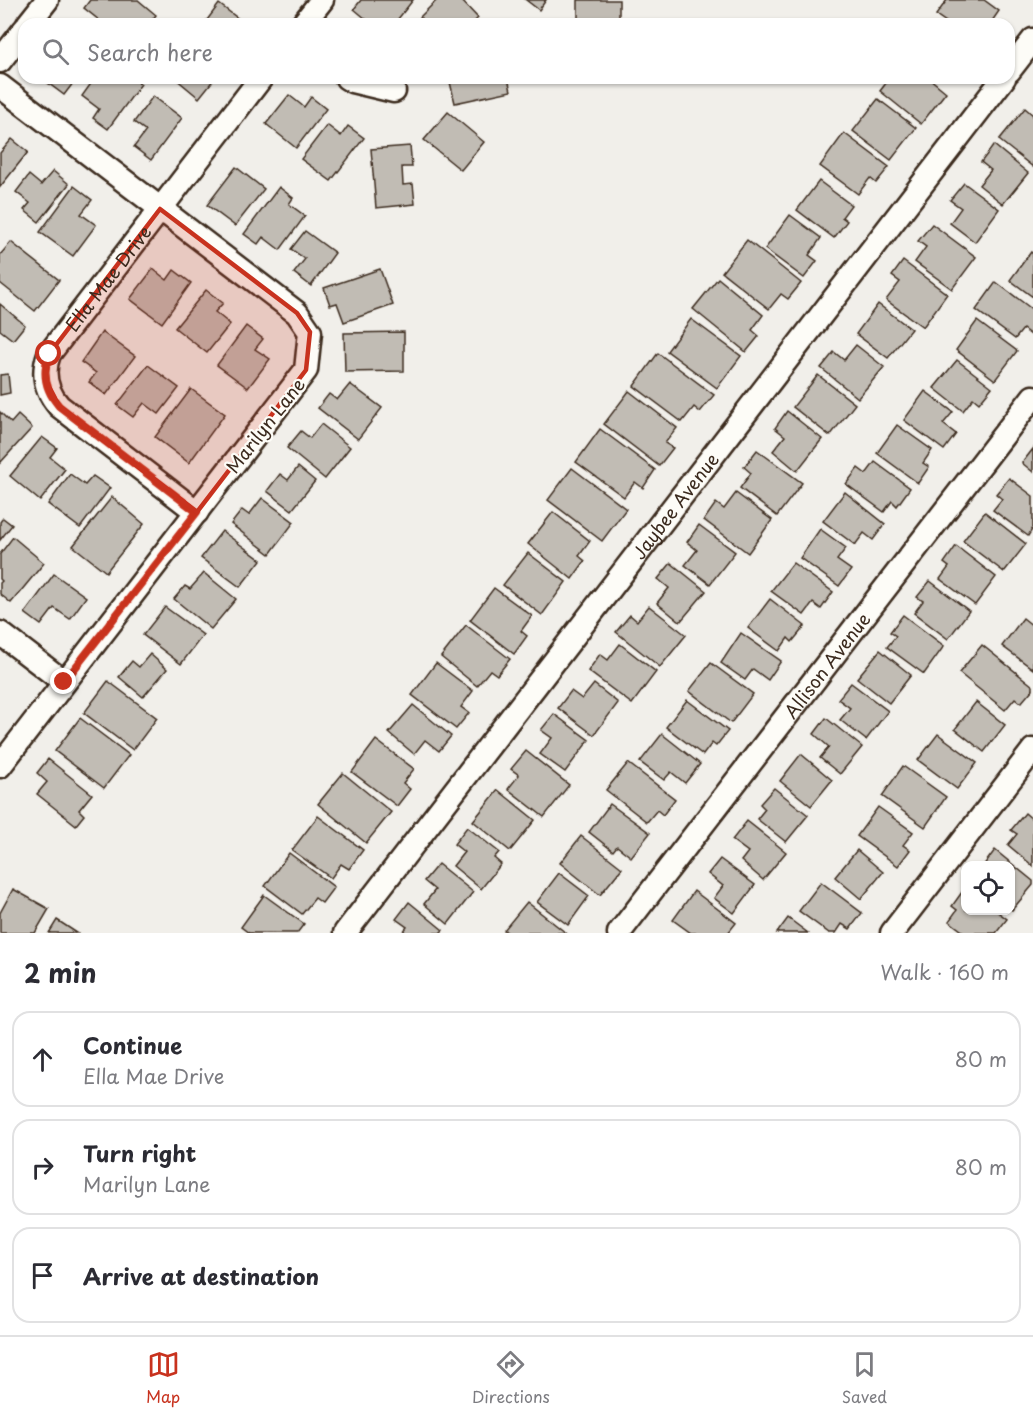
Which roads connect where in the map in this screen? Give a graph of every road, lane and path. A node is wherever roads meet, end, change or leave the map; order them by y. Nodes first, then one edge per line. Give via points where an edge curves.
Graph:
1 (47, 0) edge
2 (322, 0) edge
3 (33, 18) edge
4 (308, 18) edge
5 (18, 38) edge
6 (1033, 40) edge
7 (0, 61) edge
8 (1015, 63) edge
9 (256, 84) edge
10 (365, 84) edge
11 (999, 84) edge
12 (0, 86) edge
13 (394, 91) dead end
14 (160, 208) junction
15 (1033, 397) edge
16 (197, 512) junction
17 (0, 633) edge
18 (64, 682) junction
19 (1033, 750) edge
20 (0, 766) edge
21 (345, 933) edge
22 (619, 933) edge
23 (892, 933) edge

1 - 3 street
2 - 4 street
5 - 7 street
6 - 8 street
9 - 14 street, Ella Mae Drive
10 - 13 street
11 - 21 street, Jaybee Avenue
12 - 14 street, Marilyn Lane
14 - 16 street, Marilyn Lane via 297,313 310,332 306,370
14 - 16 street, Ella Mae Drive via 49,354 45,379 59,406
15 - 22 street, Allison Avenue
16 - 18 street, Marilyn Lane
17 - 18 street
18 - 20 street, Marilyn Lane
19 - 23 street

